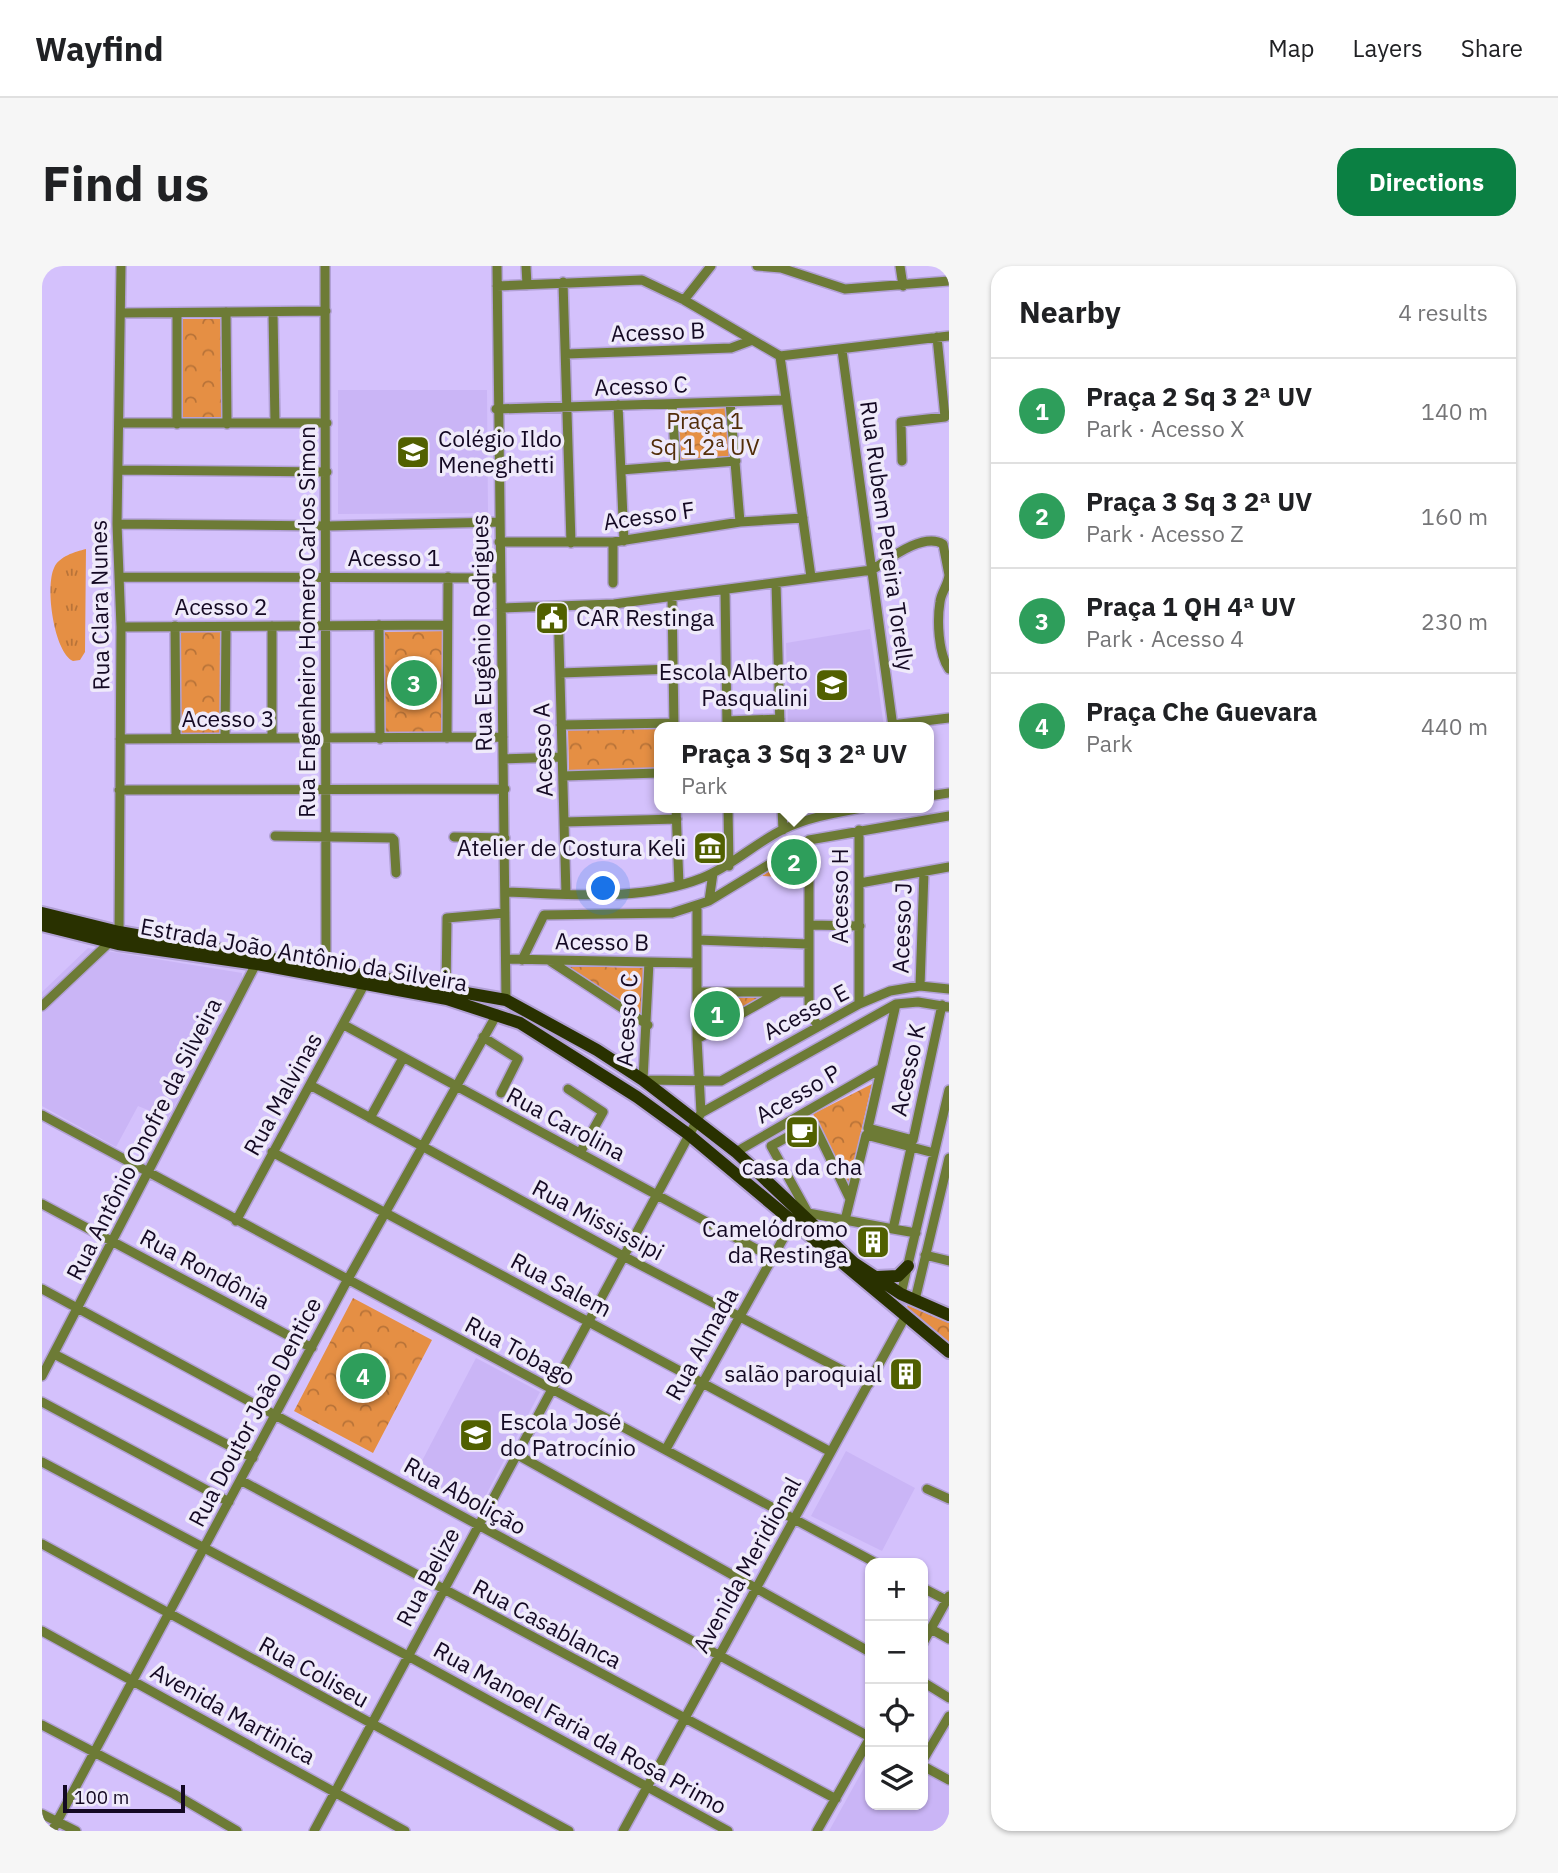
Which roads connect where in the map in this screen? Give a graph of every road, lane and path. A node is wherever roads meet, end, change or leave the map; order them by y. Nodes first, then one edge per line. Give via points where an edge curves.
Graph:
1 (121, 266) edge
2 (325, 266) edge
3 (497, 266) edge
4 (526, 266) edge
5 (711, 266) edge
6 (757, 266) edge
7 (900, 266) edge
8 (781, 267) edge
9 (949, 281) edge
10 (563, 282) junction
11 (527, 285) junction
12 (497, 286) junction
13 (903, 286) junction
14 (684, 300) junction
15 (326, 311) junction
16 (226, 312) junction
17 (121, 313) junction
18 (177, 313) junction
19 (273, 313) junction
20 (949, 335) edge
21 (937, 338) junction
22 (750, 341) junction
23 (842, 350) junction
24 (566, 354) junction
25 (780, 356) junction
26 (786, 400) junction
27 (730, 402) junction
28 (672, 404) junction
29 (618, 405) junction
30 (568, 407) junction
31 (496, 408) junction
32 (120, 423) junction
33 (275, 423) junction
34 (327, 423) junction
35 (177, 424) junction
36 (226, 424) junction
37 (736, 461) junction
38 (902, 461) dead end
39 (676, 466) junction
40 (118, 470) junction
41 (621, 470) junction
42 (327, 472) junction
43 (803, 518) junction
44 (500, 522) junction
45 (740, 522) junction
46 (117, 524) junction
47 (327, 526) junction
48 (624, 541) junction
49 (499, 542) junction
50 (613, 542) junction
51 (571, 543) junction
52 (872, 570) junction
53 (949, 575) edge
54 (811, 576) junction
55 (119, 577) junction
56 (449, 577) junction
57 (327, 578) junction
58 (500, 578) junction
59 (613, 583) dead end
60 (776, 583) junction
61 (725, 590) junction
62 (672, 598) junction
63 (558, 606) junction
64 (501, 608) junction
65 (327, 625) junction
66 (380, 625) junction
67 (447, 625) junction
68 (175, 626) junction
69 (272, 626) junction
70 (121, 627) junction
71 (226, 627) junction
72 (949, 668) edge
73 (674, 669) junction
74 (560, 673) junction
75 (949, 718) edge
76 (674, 722) edge
77 (727, 722) edge
78 (780, 722) edge
79 (892, 722) edge
80 (921, 722) edge
81 (561, 725) junction
82 (654, 725) edge
83 (503, 737) junction
84 (176, 738) junction
85 (225, 738) junction
86 (272, 738) junction
87 (327, 738) junction
88 (447, 738) junction
89 (120, 739) junction
90 (380, 739) junction
91 (562, 757) junction
92 (504, 759) junction
93 (654, 774) edge
94 (563, 776) junction
95 (505, 789) junction
96 (119, 790) junction
97 (327, 790) junction
98 (676, 813) edge
99 (728, 813) edge
100 (782, 813) edge
101 (836, 813) edge
102 (949, 816) edge
103 (677, 819) junction
104 (564, 822) junction
105 (783, 830) junction
106 (859, 830) junction
107 (275, 836) dead end
108 (454, 837) dead end
109 (325, 838) junction
110 (505, 838) junction
111 (808, 840) junction
112 (729, 866) junction
113 (949, 867) edge
114 (923, 872) junction
115 (396, 873) dead end
116 (713, 873) junction
117 (860, 883) junction
118 (679, 885) junction
119 (505, 892) junction
120 (566, 894) junction
121 (709, 901) junction
122 (697, 907) junction
123 (42, 913) edge
124 (505, 913) junction
125 (42, 925) edge
126 (809, 925) junction
127 (860, 926) junction
128 (115, 939) junction
129 (697, 940) junction
130 (809, 944) junction
131 (507, 959) junction
132 (258, 960) junction
133 (522, 960) junction
134 (549, 960) junction
135 (649, 962) junction
136 (697, 963) junction
137 (326, 973) junction
138 (351, 977) junction
139 (389, 984) junction
140 (364, 985) junction
141 (920, 986) junction
142 (446, 988) junction
143 (949, 989) edge
144 (697, 992) junction
145 (779, 992) junction
146 (809, 992) junction
147 (506, 1000) junction
148 (859, 1004) junction
149 (896, 1004) junction
150 (42, 1006) edge
151 (946, 1006) edge
152 (497, 1014) junction
153 (520, 1023) junction
154 (649, 1025) junction
155 (344, 1026) junction
156 (818, 1026) junction
157 (483, 1037) junction
158 (697, 1039) junction
159 (403, 1058) junction
160 (880, 1069) junction
161 (643, 1080) junction
162 (699, 1082) junction
163 (310, 1085) junction
164 (457, 1088) junction
165 (568, 1089) dead end
166 (949, 1090) edge
167 (501, 1093) dead end
168 (637, 1097) junction
169 (42, 1115) edge
170 (695, 1116) junction
171 (370, 1118) junction
172 (867, 1132) junction
173 (688, 1134) junction
174 (423, 1147) junction
175 (911, 1148) junction
176 (272, 1152) junction
177 (736, 1152) junction
178 (580, 1153) junction
179 (934, 1153) junction
180 (949, 1158) edge
181 (146, 1172) junction
182 (657, 1194) junction
183 (850, 1199) junction
184 (42, 1205) edge
185 (385, 1212) junction
186 (801, 1217) junction
187 (845, 1220) junction
188 (236, 1221) junction
189 (893, 1229) junction
190 (916, 1233) junction
191 (111, 1241) junction
192 (925, 1255) junction
193 (625, 1257) junction
194 (771, 1257) junction
195 (949, 1261) edge
196 (908, 1266) junction
197 (877, 1277) junction
198 (348, 1279) junction
199 (42, 1289) edge
200 (901, 1294) junction
201 (915, 1300) junction
202 (78, 1308) junction
203 (949, 1315) edge
204 (740, 1317) junction
205 (905, 1317) junction
206 (589, 1322) junction
207 (312, 1348) junction
208 (948, 1351) edge
209 (54, 1354) junction
210 (42, 1375) edge
211 (701, 1384) junction
212 (869, 1384) junction
213 (551, 1390) junction
214 (42, 1402) edge
215 (276, 1414) junction
216 (666, 1450) junction
217 (831, 1452) junction
218 (516, 1454) junction
219 (253, 1458) junction
220 (42, 1462) edge
221 (242, 1481) junction
222 (928, 1489) dead end
223 (949, 1500) edge
224 (229, 1502) junction
225 (794, 1520) junction
226 (477, 1525) junction
227 (42, 1544) edge
228 (205, 1547) junction
229 (866, 1558) edge
230 (757, 1588) junction
231 (442, 1590) junction
232 (928, 1590) edge
233 (947, 1598) edge
234 (169, 1613) junction
235 (931, 1629) junction
236 (42, 1631) edge
237 (928, 1634) edge
238 (949, 1639) edge
239 (865, 1649) edge
240 (720, 1655) junction
241 (408, 1656) junction
242 (131, 1680) junction
243 (926, 1684) edge
244 (949, 1698) edge
245 (949, 1716) edge
246 (685, 1718) junction
247 (42, 1725) edge
248 (370, 1725) junction
249 (865, 1735) edge
250 (865, 1747) edge
251 (94, 1751) junction
252 (928, 1752) edge
253 (928, 1769) edge
254 (949, 1780) edge
255 (647, 1787) junction
256 (334, 1792) junction
257 (836, 1799) junction
258 (42, 1814) edge
259 (55, 1827) edge
260 (76, 1831) edge
261 (237, 1831) edge
262 (314, 1831) edge
263 (405, 1831) edge
264 (569, 1831) edge
265 (623, 1831) edge
266 (728, 1831) edge
267 (817, 1831) edge

1 - 17 street, Rua Clara Nunes
2 - 15 street, Rua Engenheiro Homero Carlos Simon
3 - 12 street, Rua Eugênio Rodrigues
4 - 11 street
5 - 14 street
6 - 8 street
7 - 13 street
8 - 13 street via 845,289
9 - 13 street
10 - 11 street
10 - 14 street via 642,280
10 - 24 street
11 - 12 street
12 - 31 street, Rua Eugênio Rodrigues
14 - 22 street
15 - 19 street
15 - 34 street, Rua Engenheiro Homero Carlos Simon
16 - 18 street
16 - 19 street
16 - 36 street
17 - 18 street
17 - 32 street, Rua Clara Nunes
18 - 35 street
19 - 33 street
20 - 21 street
21 - 23 street
21 - 38 street via 945,416 901,422
22 - 24 street, Acesso B via 732,348
22 - 25 street
23 - 25 street
23 - 52 street, Rua Rubem Pereira Torelly
24 - 30 street
25 - 26 street
26 - 27 street, Acesso C
26 - 43 street
27 - 28 street, Acesso C
27 - 37 street
28 - 29 street, Acesso C
28 - 39 street
29 - 30 street, Acesso C
29 - 41 street
30 - 31 street, Acesso C
30 - 51 street
31 - 44 street, Rua Eugênio Rodrigues
32 - 35 street
32 - 40 street, Rua Clara Nunes
33 - 34 street
33 - 36 street
34 - 42 street, Rua Engenheiro Homero Carlos Simon
35 - 36 street
37 - 39 street
37 - 45 street
39 - 41 street
40 - 42 street
40 - 46 street, Rua Clara Nunes
41 - 48 street
42 - 47 street, Rua Engenheiro Homero Carlos Simon
43 - 45 street, Acesso F
43 - 54 street
44 - 47 street
44 - 49 street, Rua Eugênio Rodrigues
45 - 48 street, Acesso F
46 - 47 street
46 - 55 street, Rua Clara Nunes
47 - 57 street, Rua Engenheiro Homero Carlos Simon
48 - 50 street, Acesso F
49 - 51 street, Acesso F
49 - 58 street, Rua Eugênio Rodrigues
50 - 51 street, Acesso F
50 - 59 street
52 - 53 street via 898,552 941,541
52 - 54 street
52 - 79 street, Rua Rubem Pereira Torelly
53 - 72 street via 940,601 943,657
54 - 60 street
55 - 57 street, Acesso 1
55 - 70 street, Rua Clara Nunes
56 - 57 street, Acesso 1
56 - 58 street, Acesso 1
56 - 67 street
57 - 65 street, Rua Engenheiro Homero Carlos Simon
58 - 64 street, Rua Eugênio Rodrigues
60 - 61 street
60 - 78 street
61 - 62 street
61 - 77 street
62 - 63 street
62 - 73 street
63 - 64 street
63 - 74 street, Acesso A
64 - 83 street, Rua Eugênio Rodrigues
65 - 66 street, Acesso 2
65 - 69 street, Acesso 2
65 - 87 street, Rua Engenheiro Homero Carlos Simon
66 - 67 street, Acesso 2
66 - 90 street
67 - 88 street
68 - 70 street, Acesso 2
68 - 71 street, Acesso 2
68 - 84 street
69 - 71 street, Acesso 2
69 - 86 street
70 - 89 street, Rua Clara Nunes
71 - 85 street
73 - 74 street
73 - 76 street
74 - 81 street, Acesso A
75 - 80 street
81 - 82 street
81 - 91 street, Acesso A
83 - 88 street, Acesso 3
83 - 92 street, Rua Eugênio Rodrigues
84 - 85 street, Acesso 3
84 - 89 street, Acesso 3
85 - 86 street, Acesso 3
86 - 87 street, Acesso 3
87 - 90 street, Acesso 3
87 - 97 street, Rua Engenheiro Homero Carlos Simon
88 - 90 street, Acesso 3
89 - 96 street, Rua Clara Nunes
91 - 92 street
91 - 94 street, Acesso A
92 - 95 street, Rua Eugênio Rodrigues
93 - 94 street
94 - 104 street, Acesso A
95 - 97 street
95 - 110 street, Rua Eugênio Rodrigues
96 - 97 street
96 - 128 street, Rua Clara Nunes
97 - 109 street, Rua Engenheiro Homero Carlos Simon
98 - 103 street
99 - 112 street
100 - 105 street
101 - 105 street
102 - 106 street
103 - 104 street
103 - 118 street
104 - 120 street, Acesso A
105 - 112 street
106 - 111 street
106 - 117 street, Acesso H
107 - 109 street
108 - 110 street
109 - 115 street via 392,838
109 - 137 street, Rua Engenheiro Homero Carlos Simon
110 - 119 street, Rua Eugênio Rodrigues
111 - 121 street
111 - 126 street
112 - 116 street
113 - 114 street
114 - 117 street
114 - 141 street, Acesso J
116 - 118 street
116 - 121 street
117 - 127 street, Acesso H
118 - 120 street via 638,893
119 - 120 street
119 - 124 street, Rua Eugênio Rodrigues
121 - 122 street
122 - 129 street
122 - 133 street via 672,913 544,915
123 - 128 main road, Estrada João Antônio da Silveira
124 - 131 street, Rua Eugênio Rodrigues
124 - 142 street via 447,918
125 - 128 main road, Estrada João Antônio da Silveira
126 - 127 street
126 - 130 street
127 - 148 street, Acesso H
128 - 132 main road, Estrada João Antônio da Silveira
128 - 150 street
129 - 130 street
129 - 136 street
130 - 146 street
131 - 133 street, Acesso B
131 - 147 street, Rua Eugênio Rodrigues
132 - 137 main road, Estrada João Antônio da Silveira
132 - 181 street, Rua Antônio Onofre da Silveira
133 - 134 street, Acesso B
134 - 135 street, Acesso B
134 - 154 street
135 - 136 street, Acesso B
135 - 154 street, Acesso C
136 - 144 street
137 - 138 main road, Estrada João Antônio da Silveira
138 - 139 main road, Estrada João Antônio da Silveira
138 - 140 main road, Estrada João Antônio da Silveira
139 - 140 main road, Estrada João Antônio da Silveira
139 - 142 main road, Estrada João Antônio da Silveira
139 - 152 main road, Estrada João Antônio da Silveira
140 - 155 street, Rua Malvinas
141 - 143 street, Acesso E
141 - 148 street, Acesso E via 890,991
142 - 147 main road, Estrada João Antônio da Silveira
144 - 145 street
144 - 158 street
145 - 146 street
145 - 158 street
146 - 156 street via 809,1012
147 - 153 main road
147 - 161 main road, Estrada João Antônio da Silveira
148 - 156 street, Acesso E
149 - 151 street
149 - 160 street
149 - 170 street
151 - 172 street, Acesso K via 913,1140
152 - 153 main road, Estrada João Antônio da Silveira
152 - 157 street, Rua Doutor João Dentice
153 - 168 main road, Estrada João Antônio da Silveira
154 - 161 street, Acesso C
155 - 159 street, Rua Carolina
155 - 163 street, Rua Malvinas
156 - 162 street, Acesso E via 721,1081
157 - 164 street, Rua Doutor João Dentice
157 - 167 street via 518,1059
158 - 162 street
159 - 164 street, Rua Carolina
159 - 171 street
160 - 172 street
160 - 177 street, Acesso P
161 - 162 street, Acesso E
161 - 170 main road, Estrada João Antônio da Silveira
162 - 170 street
163 - 171 street, Rua Mississipi
163 - 176 street, Rua Malvinas
164 - 174 street, Rua Doutor João Dentice
164 - 178 street, Rua Carolina
165 - 178 street via 603,1112
166 - 179 street
168 - 170 main road via 678,1118
168 - 173 main road, Estrada João Antônio da Silveira
169 - 181 street, Rua Tobago
170 - 173 street, Rua Belize
170 - 177 main road, Estrada João Antônio da Silveira
171 - 174 street, Rua Mississipi
172 - 175 street, Acesso K
172 - 183 street
173 - 182 street, Rua Belize
173 - 186 main road, Estrada João Antônio da Silveira
174 - 185 street, Rua Doutor João Dentice
174 - 193 street, Rua Mississipi
175 - 179 street, Acesso K
175 - 189 street
176 - 185 street, Rua Salem
176 - 188 street, Rua Malvinas
177 - 186 main road, Estrada João Antônio da Silveira
178 - 182 street, Rua Carolina
179 - 190 street
180 - 192 street
181 - 188 street, Rua Tobago
181 - 191 street, Rua Antônio Onofre da Silveira
182 - 193 street, Rua Belize
182 - 194 street, Rua Carolina
183 - 186 street via 813,1124 771,1146
183 - 187 street
184 - 191 street, Rua Rondônia
185 - 198 street, Rua Doutor João Dentice
185 - 206 street, Rua Salem
186 - 187 street
186 - 194 street, Rua Almada
186 - 197 main road, Estrada João Antônio da Silveira
186 - 205 main road, Estrada João Antônio da Silveira
187 - 189 street
188 - 198 street, Rua Tobago
189 - 190 street
190 - 196 street
191 - 202 street, Rua Antônio Onofre da Silveira
191 - 207 street, Rua Rondônia
192 - 195 street
192 - 201 street
193 - 204 street, Rua Mississipi
193 - 206 street, Rua Belize
194 - 204 street, Rua Almada
196 - 197 main road via 898,1276
196 - 200 street
197 - 200 main road, Estrada João Antônio da Silveira
198 - 207 street, Rua Doutor João Dentice
198 - 213 street, Rua Tobago
199 - 202 street, Rua Abolição
200 - 201 main road, Estrada João Antônio da Silveira
200 - 205 main road
201 - 203 main road, Estrada João Antônio da Silveira
202 - 209 street, Rua Antônio Onofre da Silveira
202 - 215 street, Rua Abolição
204 - 211 street, Rua Almada
204 - 212 street, Rua Mississipi
205 - 208 main road, Estrada João Antônio da Silveira
205 - 212 street, Avenida Meridional
206 - 211 street, Rua Salem
206 - 213 street, Rua Belize
207 - 215 street, Rua Doutor João Dentice
209 - 210 street, Rua Antônio Onofre da Silveira
209 - 219 street
211 - 216 street, Rua Almada
211 - 217 street, Rua Salem
212 - 217 street, Avenida Meridional
213 - 216 street, Rua Tobago
213 - 218 street, Rua Belize
214 - 224 street
215 - 219 street, Rua Doutor João Dentice
215 - 226 street, Rua Abolição
216 - 225 street, Rua Tobago
217 - 225 street, Avenida Meridional
218 - 226 street, Rua Belize
218 - 230 street
219 - 221 street, Rua Doutor João Dentice
220 - 228 street, Rua Manoel Faria da Rosa Primo
221 - 224 street, Rua Doutor João Dentice
221 - 231 street, Rua Casablanca
222 - 223 street
224 - 228 street, Rua Doutor João Dentice
225 - 229 street, Rua Tobago
225 - 230 street, Avenida Meridional
226 - 231 street, Rua Belize
226 - 240 street, Rua Abolição
227 - 234 street, Rua Coliseu
228 - 234 street, Rua Doutor João Dentice
228 - 241 street, Rua Manoel Faria da Rosa Primo
230 - 239 street
230 - 240 street, Avenida Meridional
231 - 241 street, Rua Belize
231 - 246 street, Rua Casablanca
232 - 233 street
233 - 235 street
234 - 242 street, Rua Doutor João Dentice
234 - 248 street, Rua Coliseu
235 - 237 street
235 - 238 street
236 - 242 street, Avenida Martinica
240 - 246 street, Avenida Meridional
240 - 249 street, Rua Abolição
241 - 248 street, Rua Belize
241 - 255 street, Rua Manoel Faria da Rosa Primo
242 - 251 street, Rua Doutor João Dentice
242 - 256 street, Avenida Martinica
243 - 244 street
245 - 252 street
246 - 255 street, Avenida Meridional
246 - 257 street, Rua Casablanca
247 - 251 street
248 - 256 street, Rua Belize
248 - 264 street, Rua Coliseu
250 - 257 street
251 - 259 street, Rua Doutor João Dentice
251 - 261 street
253 - 254 street
255 - 265 street, Avenida Meridional
255 - 266 street, Rua Manoel Faria da Rosa Primo
256 - 262 street, Rua Belize
256 - 263 street, Avenida Martinica
257 - 267 street
258 - 259 street
259 - 260 street

